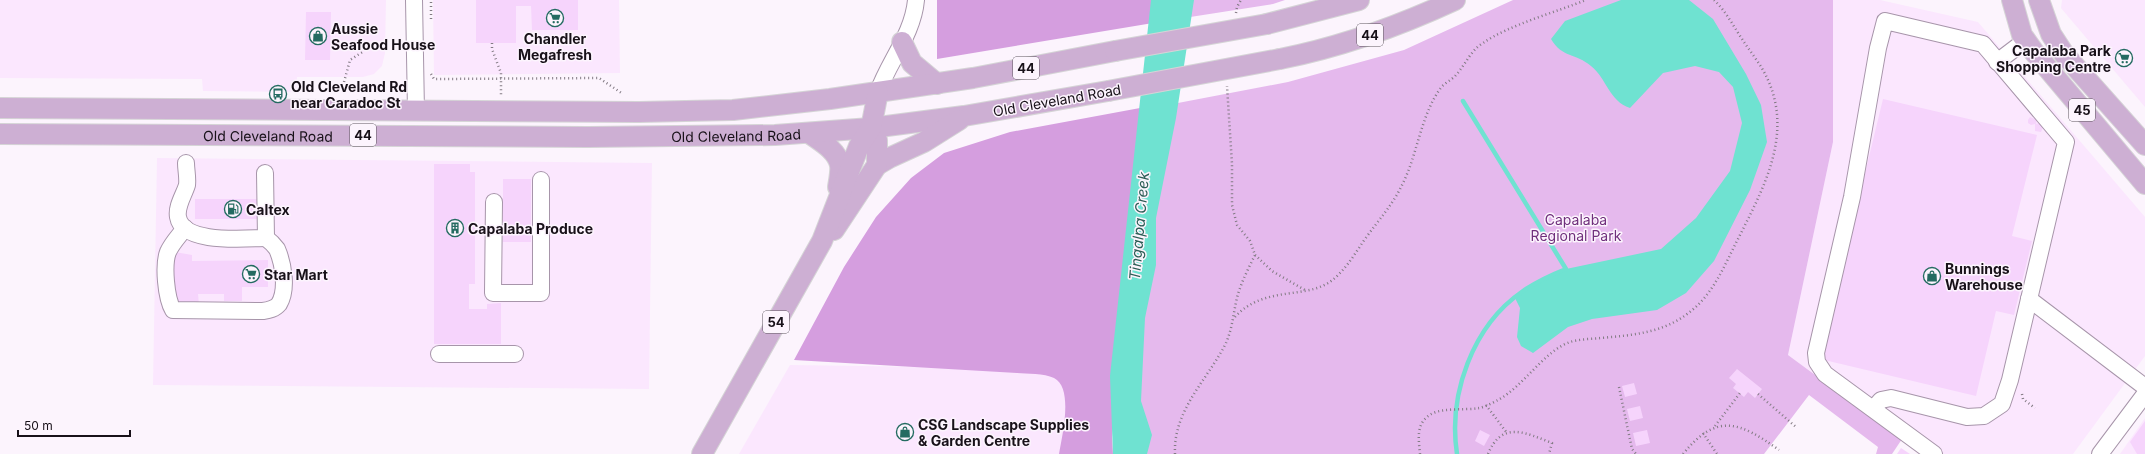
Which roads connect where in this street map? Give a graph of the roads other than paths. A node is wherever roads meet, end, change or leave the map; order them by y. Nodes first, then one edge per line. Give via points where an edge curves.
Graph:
1 (414, 0) edge
2 (916, 0) edge
3 (1359, 0) edge
4 (1455, 0) edge
5 (2003, 0) edge
6 (2012, 0) edge
7 (2039, 0) edge
8 (2024, 37) junction
9 (902, 42) junction
10 (1997, 62) junction
11 (937, 84) junction
12 (878, 92) junction
13 (0, 108) edge
14 (416, 111) junction
15 (964, 116) junction
16 (871, 128) junction
17 (809, 133) junction
18 (0, 134) edge
19 (2145, 145) edge
20 (186, 163) dead end
21 (877, 165) junction
22 (265, 173) dead end
23 (541, 180) dead end
24 (2145, 184) edge
25 (494, 202) dead end
26 (837, 203) junction
27 (184, 228) junction
28 (266, 238) junction
29 (822, 241) junction
30 (2029, 299) junction
31 (439, 354) dead end
32 (515, 354) dead end
33 (2145, 387) edge
34 (2145, 394) edge
35 (1873, 409) junction
36 (702, 454) edge
37 (1934, 454) edge
38 (2100, 454) edge

1 - 14 street
2 - 9 street via 913,18
3 - 11 main road, Old Cleveland Road / 44, bridge via 1267,24
4 - 15 main road, Old Cleveland Road / 44, bridge via 1391,28 1280,59
5 - 8 main road
6 - 8 main road, 45
7 - 19 main road, 45 via 2051,34 2064,54
8 - 10 street
8 - 24 main road, 45 via 2046,67
9 - 11 main road via 915,67
9 - 12 street
10 - 30 street via 2066,142
10 - 35 street via 1983,44 1885,21 1852,196 1816,353 1817,362 1825,374
11 - 12 main road, Old Cleveland Road / 44
12 - 14 main road, Old Cleveland Road / 44 via 733,110
12 - 16 main road, 54
13 - 14 main road, Old Cleveland Road / 44
15 - 16 main road, Old Cleveland Road / 44
15 - 21 main road, 54 via 924,142
16 - 17 main road, Old Cleveland Road / 44
16 - 21 main road, 54 via 877,140
16 - 26 main road, 54 via 859,146
17 - 18 main road, Old Cleveland Road / 44 via 670,137
17 - 26 main road via 831,150 840,165
20 - 27 street via 187,184 180,199 178,218
21 - 29 main road, 54 via 837,227
22 - 28 street
23 - 25 street via 541,293 493,293
26 - 29 main road, 54
27 - 28 street via 202,238
27 - 28 street via 167,253 166,292 173,310 263,312 279,304 283,291 282,264 276,248
29 - 36 main road, 54
30 - 33 street
30 - 35 street via 2010,380 2002,404 1993,412 1984,416 1967,417 1891,398 1881,400
31 - 32 street
34 - 38 street
35 - 37 street

